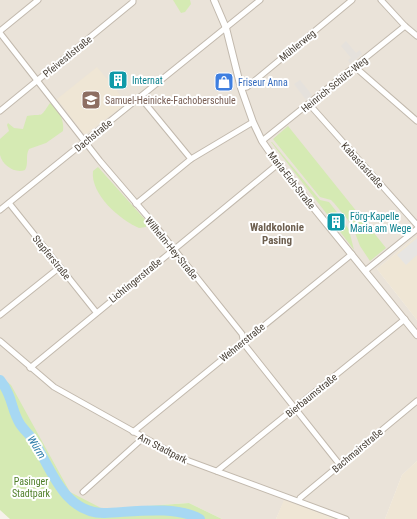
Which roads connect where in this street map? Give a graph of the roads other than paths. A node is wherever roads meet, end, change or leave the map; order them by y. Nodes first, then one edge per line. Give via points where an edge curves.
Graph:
1 (38, 0) edge
2 (133, 0) edge
3 (214, 0) edge
4 (260, 0) edge
5 (352, 0) edge
6 (381, 0) edge
7 (405, 26) junction
8 (226, 28) junction
9 (0, 32) edge
10 (417, 36) edge
11 (355, 66) junction
12 (38, 80) junction
13 (241, 88) junction
14 (140, 97) junction
15 (309, 104) junction
16 (0, 111) edge
17 (417, 121) edge
18 (253, 122) junction
19 (262, 141) junction
20 (85, 142) junction
21 (191, 159) junction
22 (278, 164) junction
23 (8, 203) junction
24 (136, 204) junction
25 (0, 210) edge
26 (417, 225) edge
27 (417, 229) edge
28 (174, 249) junction
29 (352, 254) junction
30 (60, 267) junction
31 (365, 271) junction
32 (96, 312) junction
33 (0, 315) edge
34 (405, 319) junction
35 (417, 335) edge
36 (244, 340) junction
37 (0, 341) edge
38 (30, 368) junction
39 (417, 401) edge
40 (295, 408) junction
41 (133, 432) junction
42 (143, 438) junction
43 (340, 465) junction
44 (217, 471) junction
45 (83, 492) dead end
46 (298, 501) junction
47 (346, 519) edge

1 - 9 street
2 - 12 street, Pfeivestlstraße
3 - 8 street, Maria-Eich-Straße
4 - 8 street, Dachstraße
5 - 13 street, Mühlerweg via 247,87
6 - 7 street
7 - 10 street
7 - 11 street, Heinrich-Schütz-Weg
8 - 13 street, Maria-Eich-Straße
8 - 14 street, Dachstraße
9 - 12 street, Wilhelm-Hey-Straße
11 - 15 street, Heinrich-Schütz-Weg
11 - 17 street
12 - 16 street, Pfeivestlstraße
12 - 20 street, Wilhelm-Hey-Straße
13 - 18 street, Maria-Eich-Straße
14 - 20 street, Dachstraße
14 - 21 street
15 - 19 street, Heinrich-Schütz-Weg
15 - 26 street, Kabastastraße
18 - 19 street, Maria-Eich-Straße
18 - 21 street
19 - 22 street, Maria-Eich-Straße
20 - 23 street, Dachstraße
20 - 24 street, Wilhelm-Hey-Straße
21 - 24 street
22 - 28 street, Lichtingerstraße
22 - 29 street, Maria-Eich-Straße
23 - 25 street, Dachstraße
23 - 30 street, Stapferstraße
24 - 28 street, Wilhelm-Hey-Straße
27 - 31 street
28 - 32 street, Lichtingerstraße
28 - 36 street, Wilhelm-Hey-Straße via 242,334
29 - 31 street, Maria-Eich-Straße
29 - 36 street, Wehnerstraße
30 - 32 street, Stapferstraße
30 - 33 street
31 - 34 street, Maria-Eich-Straße
32 - 38 street, Lichtingerstraße
34 - 35 street, Maria-Eich-Straße
34 - 40 street, Bierbaumstraße
36 - 40 street, Wilhelm-Hey-Straße via 244,344
36 - 41 street, Wehnerstraße
37 - 38 street, Am Stadtpark
38 - 41 street, Am Stadtpark via 54,387
39 - 43 street, Bachmairstraße
40 - 43 street, Wilhelm-Hey-Straße
40 - 44 street, Bierbaumstraße
41 - 42 street, Am Stadtpark
42 - 44 street, Am Stadtpark via 181,458
42 - 45 street
43 - 46 street, Bachmairstraße
44 - 46 street, Am Stadtpark
46 - 47 street, Am Stadtpark

